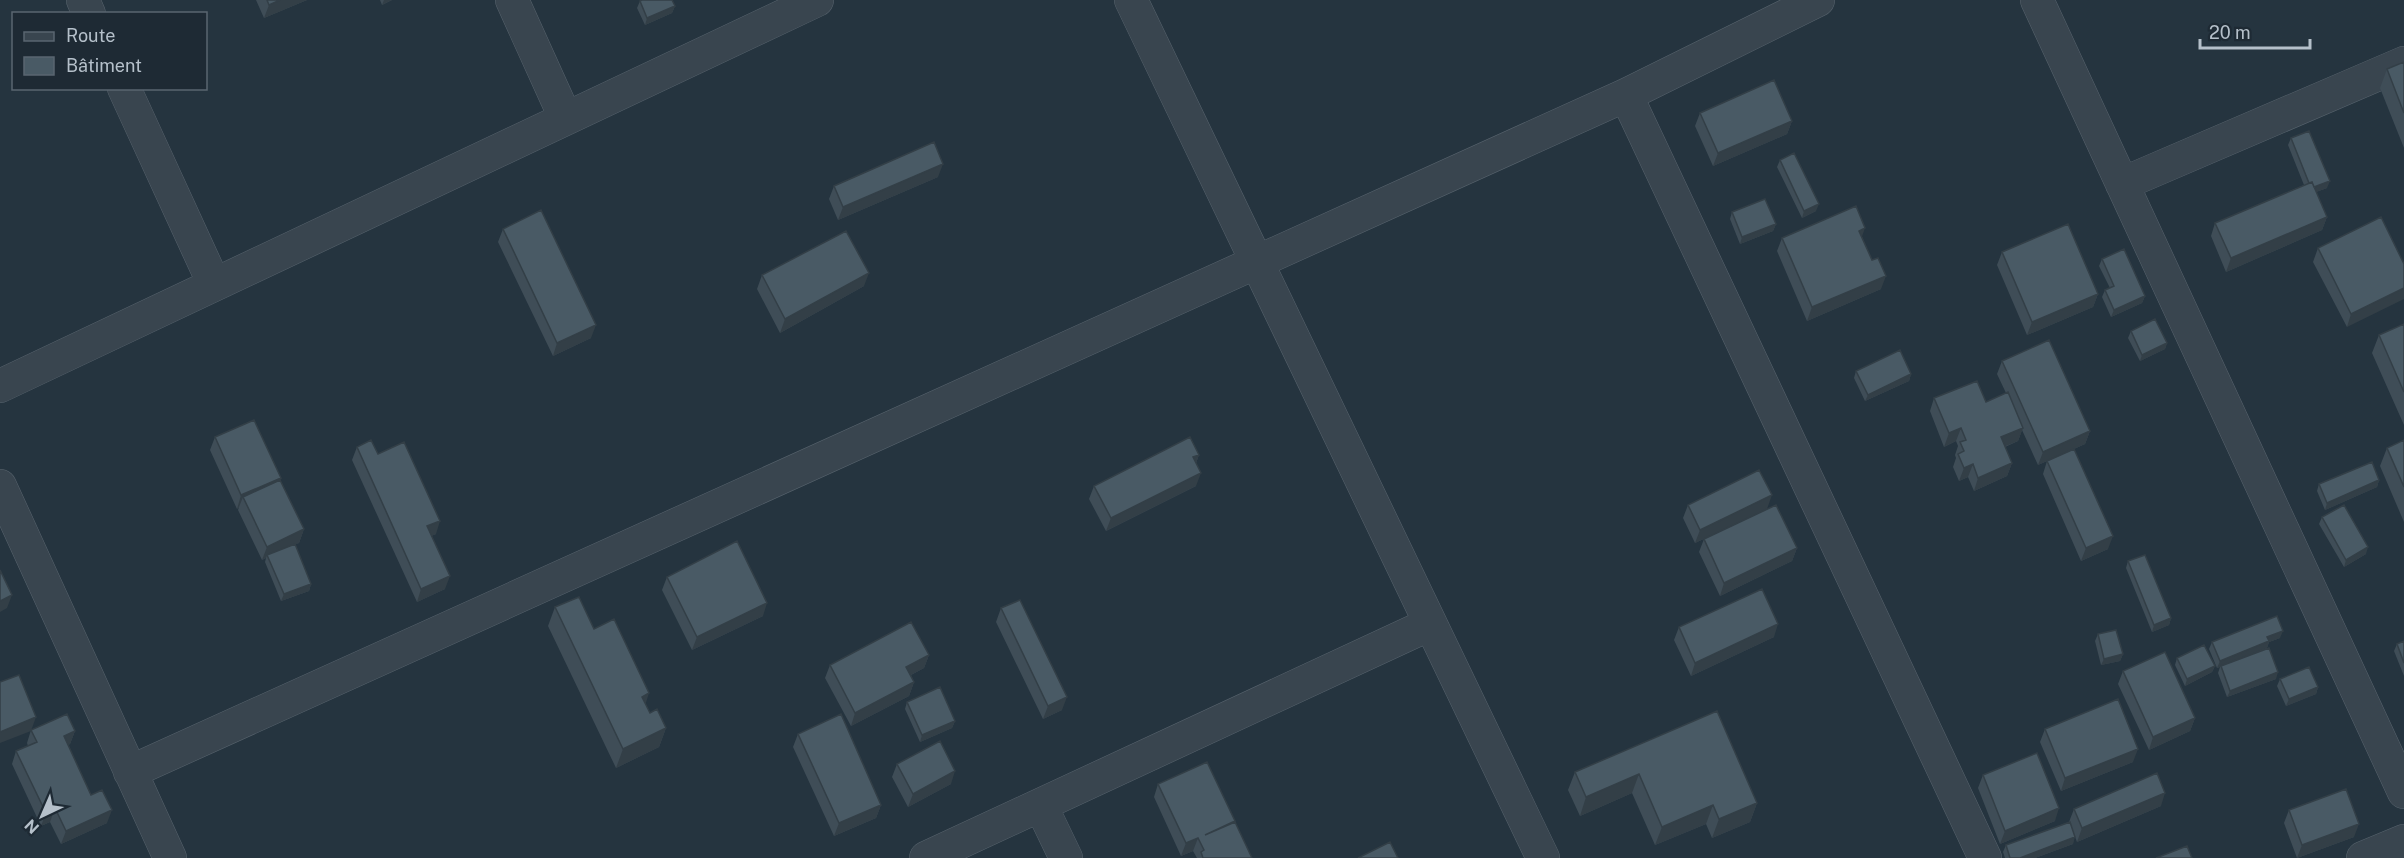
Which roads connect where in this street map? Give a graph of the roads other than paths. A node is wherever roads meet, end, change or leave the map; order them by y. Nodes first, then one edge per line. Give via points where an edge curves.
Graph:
1 (512, 0) edge
2 (817, 0) edge
3 (1131, 0) edge
4 (1818, 0) edge
5 (2037, 0) edge
6 (2404, 63) edge
7 (125, 90) edge
8 (1626, 95) junction
9 (565, 117) junction
10 (2122, 184) junction
11 (1255, 262) junction
12 (214, 284) junction
13 (0, 386) edge
14 (0, 486) edge
15 (1430, 624) junction
16 (130, 772) junction
17 (2404, 792) edge
18 (1041, 806) junction
19 (2404, 841) edge
20 (170, 858) edge
21 (926, 858) edge
22 (1066, 858) edge
23 (1543, 858) edge
24 (1985, 858) edge
25 (2363, 858) edge

1 - 9 street
2 - 9 street
3 - 11 street
4 - 8 street
5 - 10 street
6 - 10 street
7 - 12 street
8 - 11 street
8 - 24 street
9 - 12 street
10 - 17 street
11 - 15 street
11 - 16 street
12 - 13 street
14 - 16 street
15 - 18 street
15 - 23 street
16 - 20 street
18 - 21 street
18 - 22 street
19 - 25 street

